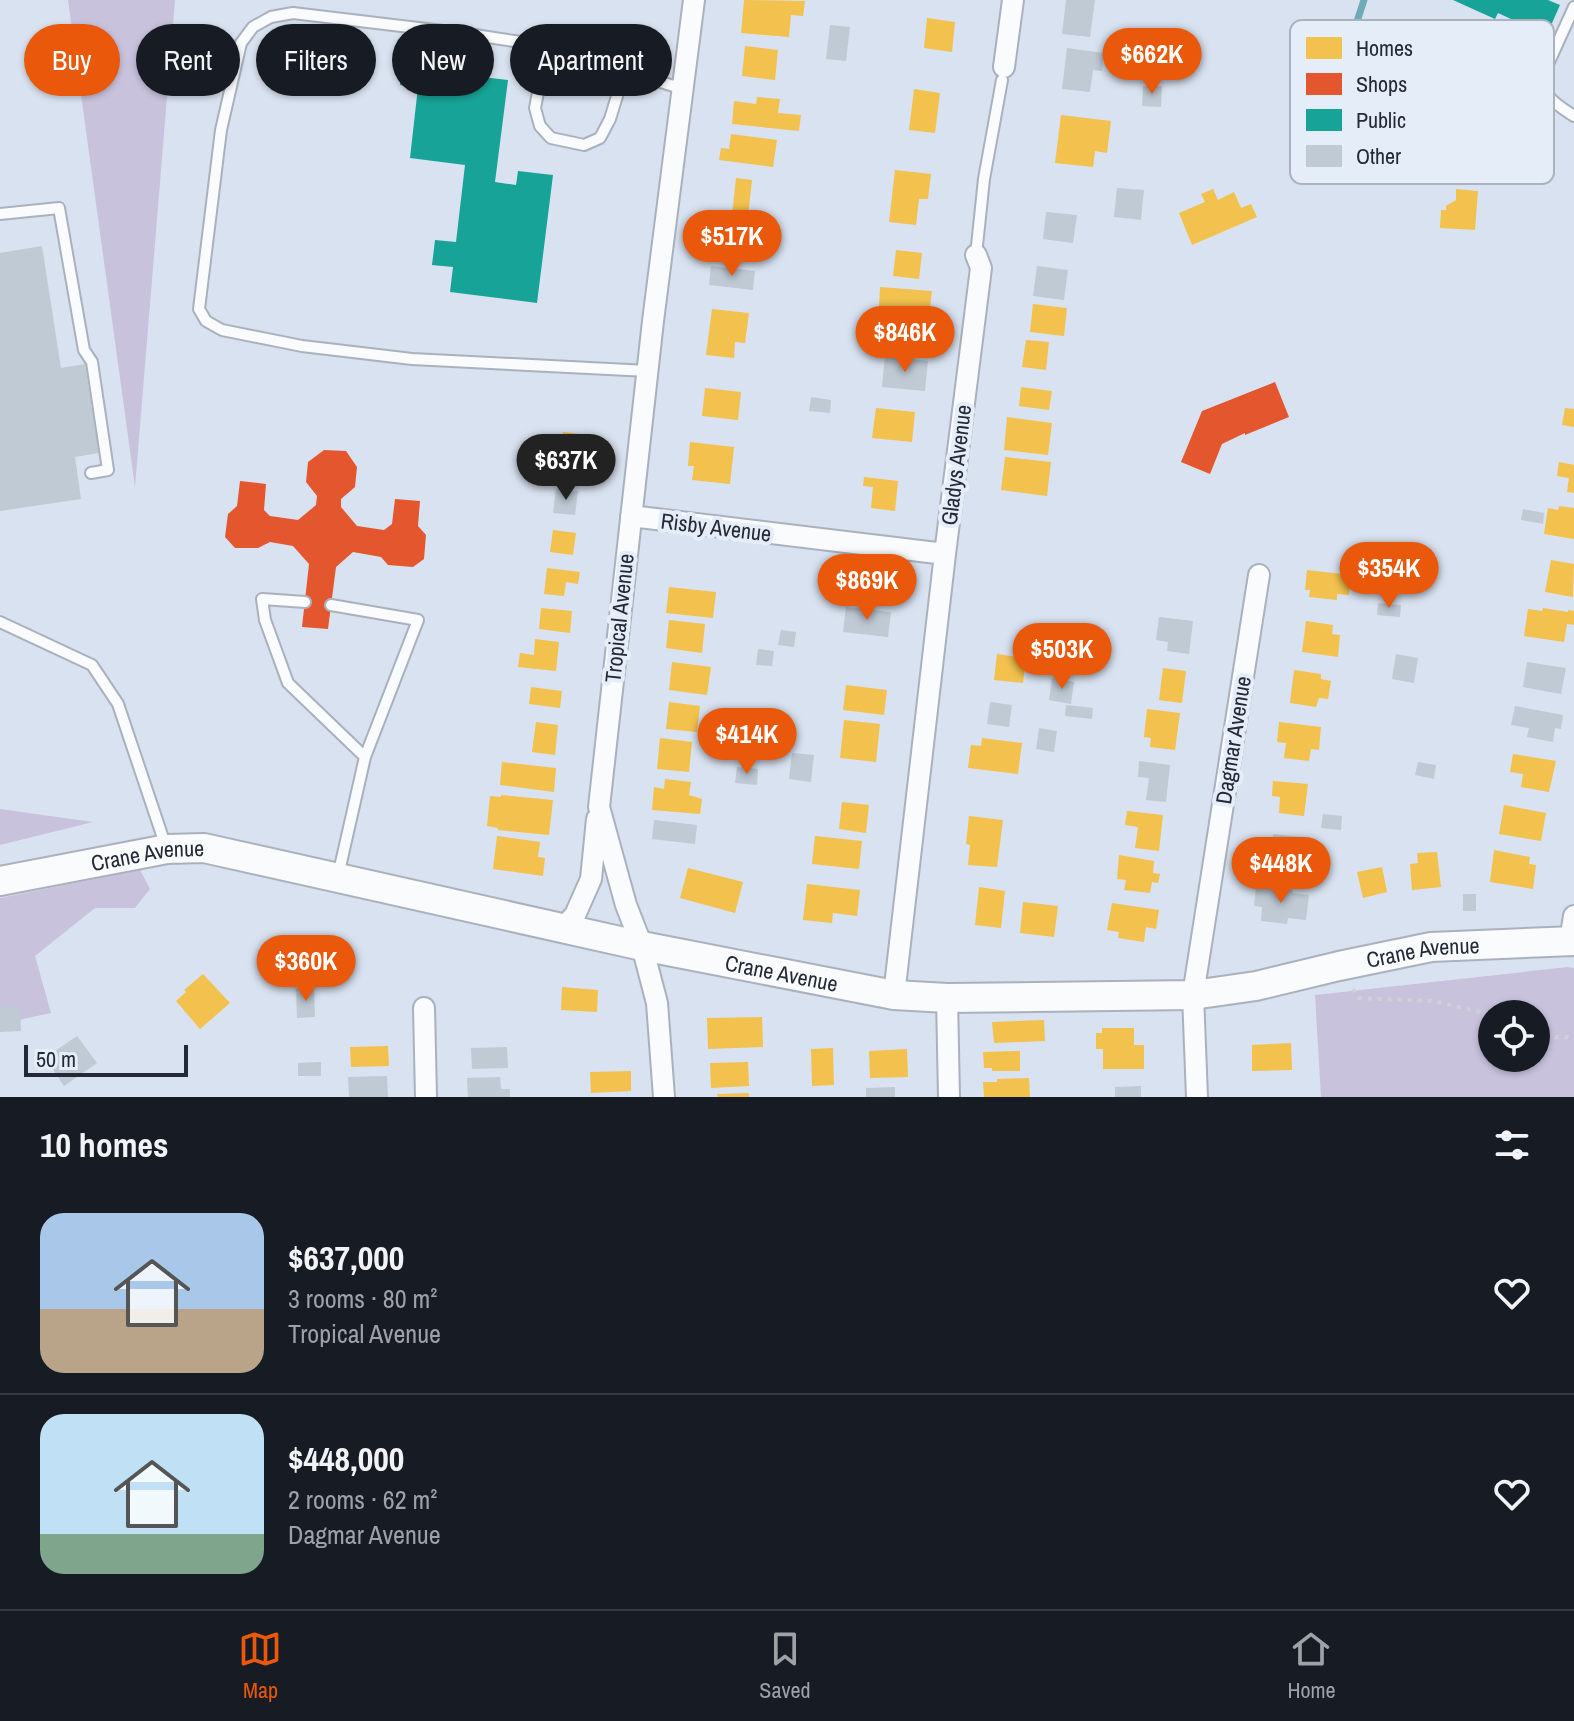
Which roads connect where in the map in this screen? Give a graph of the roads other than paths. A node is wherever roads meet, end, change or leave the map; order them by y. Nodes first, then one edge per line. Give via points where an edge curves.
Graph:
1 (694, 0) edge
2 (1013, 0) edge
3 (1574, 7) edge
4 (510, 40) edge
5 (1554, 51) edge
6 (1003, 74) joint
7 (672, 85) edge
8 (683, 89) junction
9 (537, 96) edge
10 (617, 96) edge
11 (1554, 103) edge
12 (1574, 116) edge
13 (0, 214) edge
14 (976, 255) joint
15 (648, 371) junction
16 (91, 473) dead end
17 (631, 516) junction
18 (945, 554) junction
19 (1259, 575) dead end
20 (305, 602) dead end
21 (331, 605) dead end
22 (0, 622) edge
23 (365, 757) junction
24 (599, 807) junction
25 (167, 849) junction
26 (338, 878) junction
27 (0, 881) edge
28 (562, 929) junction
29 (1573, 933) edge
30 (642, 946) junction
31 (894, 995) junction
32 (1193, 995) junction
33 (947, 998) junction
34 (424, 1008) dead end
35 (426, 1097) edge
36 (664, 1097) edge
37 (949, 1097) edge
38 (1197, 1097) edge

1 - 8 street, Tropical Avenue
2 - 6 street, Gladys Avenue
3 - 5 lane
4 - 15 lane via 293,13 253,27 241,43 221,130 199,309 206,321 222,330 302,346 412,359
6 - 14 lane, Gladys Avenue
7 - 8 lane
8 - 15 street, Tropical Avenue
9 - 10 lane via 540,126 551,138 584,145 600,138
11 - 12 lane
13 - 16 lane via 59,208 84,350 92,362 108,470
14 - 18 street, Gladys Avenue via 981,268
15 - 17 street, Tropical Avenue
17 - 18 street, Risby Avenue
17 - 24 street, Tropical Avenue
18 - 31 street, Gladys Avenue
19 - 32 street, Dagmar Avenue
20 - 23 lane via 262,599 288,683
21 - 23 lane via 418,620
22 - 25 lane via 92,665 118,704
23 - 26 lane
24 - 28 street, Tropical Avenue via 591,879 575,915
24 - 30 street, Tropical Avenue
25 - 26 street, Crane Avenue via 223,851
25 - 27 street, Crane Avenue
26 - 28 street, Crane Avenue
28 - 30 street, Crane Avenue
29 - 32 street, Crane Avenue via 1431,947
30 - 31 street, Crane Avenue
30 - 36 street, Tropical Avenue via 657,1003
31 - 33 street, Crane Avenue
32 - 33 street, Crane Avenue
32 - 38 street, Dagmar Avenue
33 - 37 street
34 - 35 street

